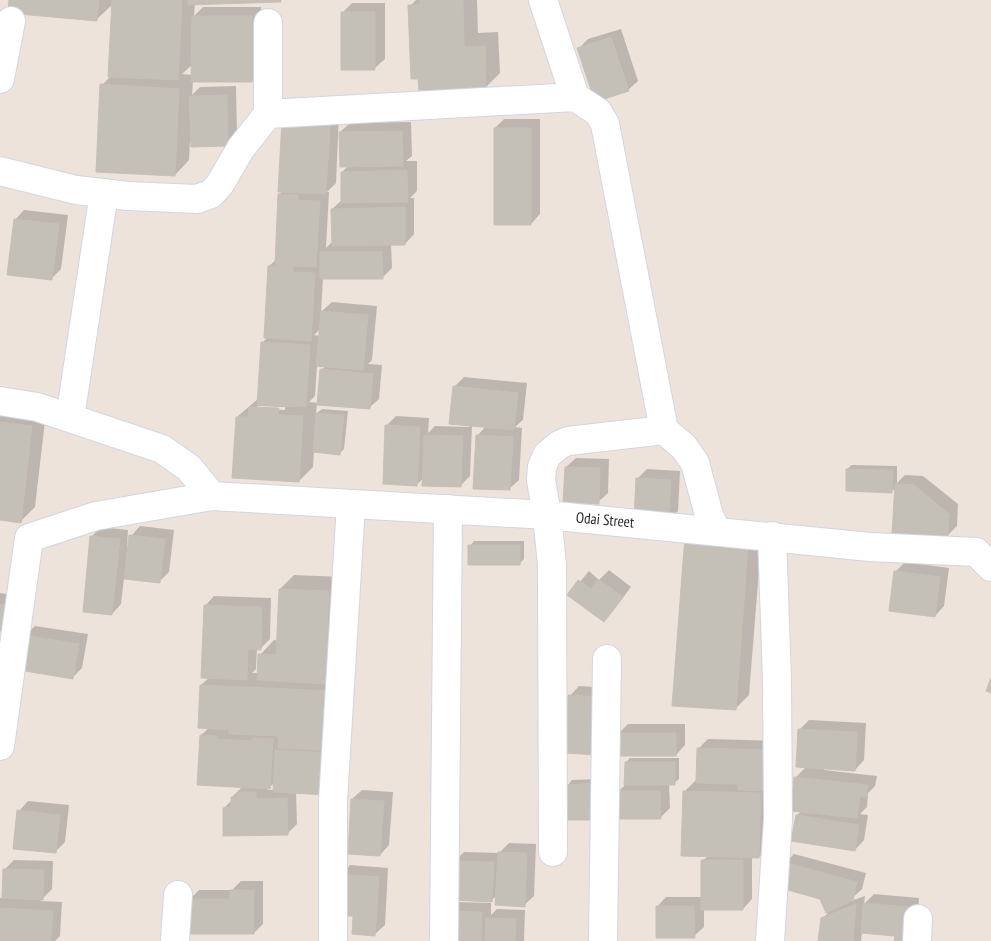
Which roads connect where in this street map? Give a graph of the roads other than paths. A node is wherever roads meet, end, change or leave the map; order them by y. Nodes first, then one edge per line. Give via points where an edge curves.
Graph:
1 (543, 0) edge
2 (11, 21) dead end
3 (268, 23) dead end
4 (0, 79) edge
5 (575, 97) junction
6 (268, 114) junction
7 (0, 172) edge
8 (104, 193) junction
9 (0, 401) edge
10 (70, 418) junction
11 (664, 430) junction
12 (212, 496) junction
13 (351, 504) junction
14 (448, 509) junction
15 (547, 515) junction
16 (716, 530) junction
17 (772, 536) junction
18 (991, 567) edge
19 (607, 659) dead end
20 (0, 746) edge
21 (553, 852) dead end
22 (178, 895) dead end
23 (175, 941) edge
24 (333, 941) edge
25 (444, 941) edge
26 (603, 941) edge
27 (770, 941) edge

1 - 5 street
2 - 4 street
3 - 6 street
5 - 6 street
5 - 11 street via 598,112 605,124
6 - 8 street via 211,194 198,199
7 - 8 street via 76,190
8 - 10 street
9 - 10 street via 38,407
10 - 12 street via 162,449 189,468
11 - 15 street via 568,441 559,445 547,455 542,467
11 - 16 street via 684,447 695,462
12 - 13 street, Odai Street
12 - 20 street, Odai Street via 96,516 29,538
13 - 14 street, Odai Street
13 - 24 street via 333,801
14 - 15 street, Odai Street
14 - 25 street
15 - 16 street, Odai Street
15 - 21 street via 552,565
16 - 17 street, Odai Street
17 - 18 street, Odai Street via 870,547 976,552
17 - 27 street via 778,819
19 - 26 street
22 - 23 street

